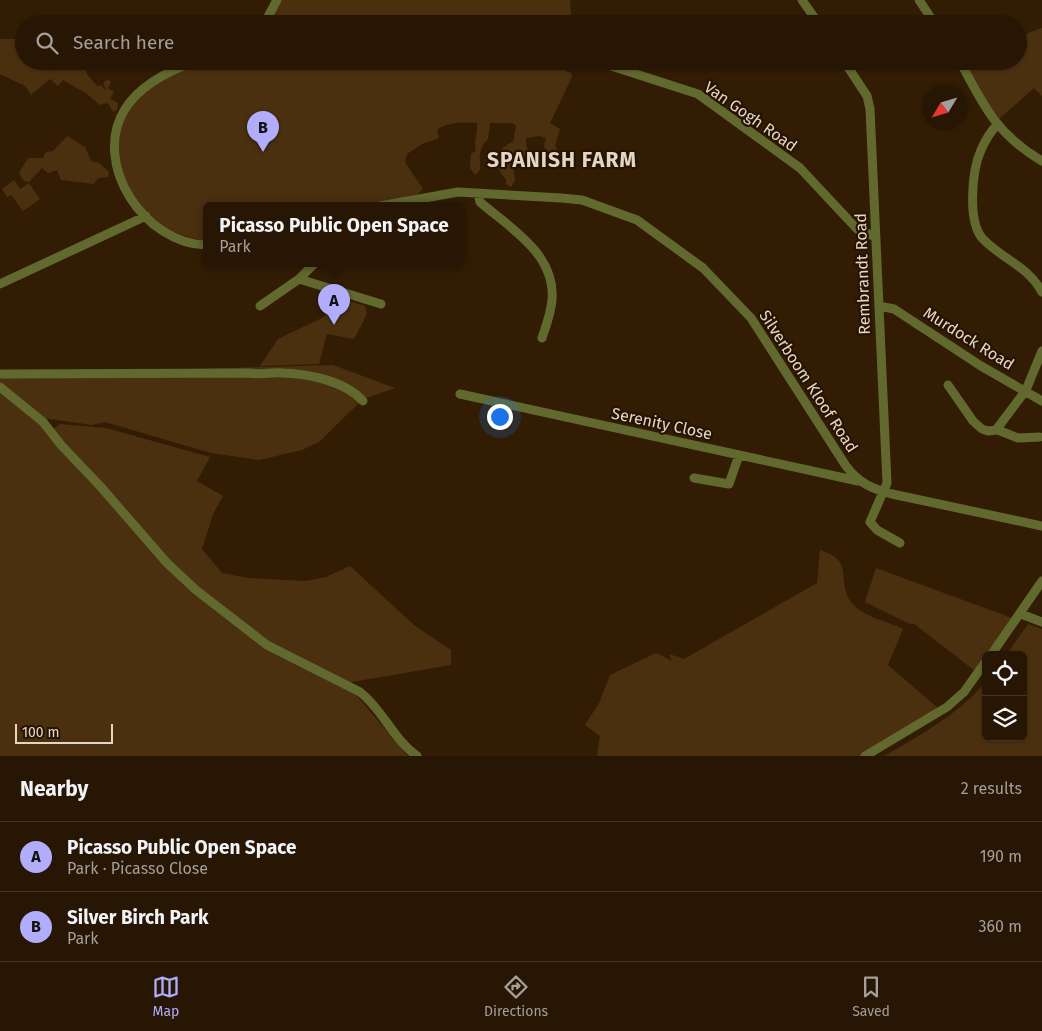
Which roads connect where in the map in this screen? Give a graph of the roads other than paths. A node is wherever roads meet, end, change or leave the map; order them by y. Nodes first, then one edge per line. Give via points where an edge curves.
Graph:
1 (277, 0) edge
2 (802, 0) edge
3 (918, 0) edge
4 (269, 15) edge
5 (812, 15) edge
6 (929, 15) edge
7 (176, 70) edge
8 (624, 70) edge
9 (850, 70) edge
10 (964, 70) edge
11 (997, 125) junction
12 (1042, 161) edge
13 (478, 193) junction
14 (400, 202) edge
15 (146, 216) junction
16 (876, 237) junction
17 (203, 245) edge
18 (311, 267) edge
19 (299, 279) junction
20 (0, 284) edge
21 (1042, 292) edge
22 (381, 304) dead end
23 (260, 306) dead end
24 (879, 306) junction
25 (542, 338) dead end
26 (1042, 351) edge
27 (0, 374) edge
28 (948, 385) dead end
29 (0, 387) edge
30 (1026, 390) junction
31 (460, 394) dead end
32 (363, 401) dead end
33 (1042, 401) edge
34 (1006, 416) junction
35 (996, 430) junction
36 (1005, 433) junction
37 (1040, 437) dead end
38 (739, 455) junction
39 (694, 478) dead end
40 (858, 481) junction
41 (883, 492) junction
42 (1042, 526) edge
43 (900, 543) dead end
44 (1042, 581) edge
45 (1021, 614) junction
46 (1042, 622) edge
47 (994, 651) edge
48 (982, 666) edge
49 (417, 756) edge
50 (865, 756) edge

1 - 4 street
2 - 5 street
3 - 6 street
7 - 15 street via 144,88 119,121 115,148 119,175 131,200
8 - 16 street, Van Gogh Road via 698,94 800,168 857,229
9 - 16 street, Rembrandt Road via 870,104
10 - 11 street via 976,95
11 - 12 street
11 - 21 street via 988,136 975,166 975,226 982,238 1024,269
13 - 14 street, Silverboom Kloof Road via 435,195
13 - 25 street via 480,202 528,242 545,268 553,299
13 - 40 street, Silverboom Kloof Road via 582,200 637,220 694,261 755,323
15 - 17 street via 174,237
15 - 20 street
16 - 24 street, Rembrandt Road
18 - 19 street
19 - 22 street
19 - 23 street
24 - 30 street, Murdock Road via 894,309 981,366
24 - 41 street, Rembrandt Road via 887,483
26 - 30 street
27 - 32 street via 263,375 281,372 320,379 352,392
28 - 35 street via 977,425 988,431
29 - 49 street via 43,422 157,552 196,590 267,645 371,700 403,744
30 - 33 street, Murdock Road
30 - 34 street
31 - 38 street, Serenity Close
34 - 35 street
34 - 36 street
35 - 36 street
36 - 37 street via 1018,438
38 - 39 street via 729,484
38 - 40 street, Serenity Close
40 - 41 street, Silverboom Kloof Road
41 - 42 street, Silverboom Kloof Road
41 - 43 street, Rembrandt Road via 870,524
44 - 45 street
45 - 46 street
45 - 47 street
48 - 50 street via 958,699 948,707

